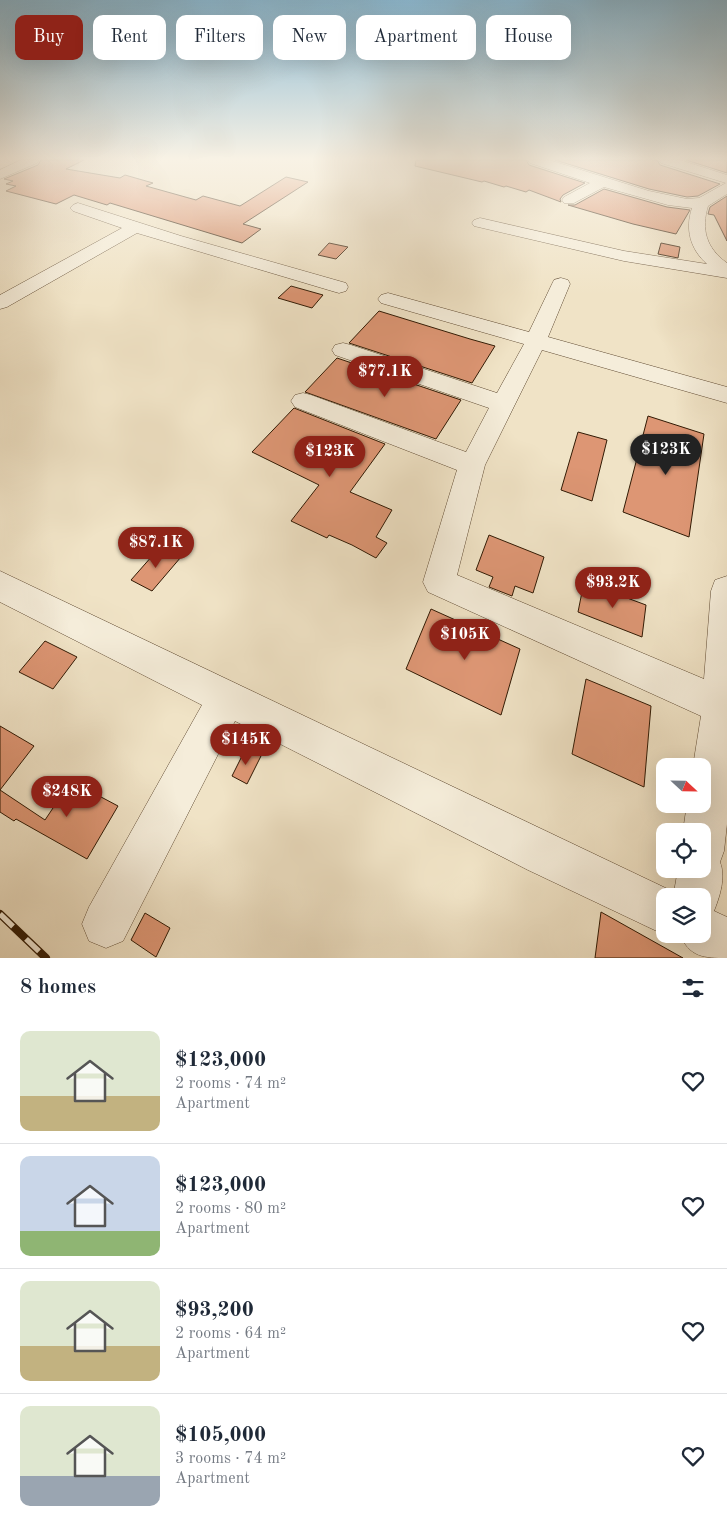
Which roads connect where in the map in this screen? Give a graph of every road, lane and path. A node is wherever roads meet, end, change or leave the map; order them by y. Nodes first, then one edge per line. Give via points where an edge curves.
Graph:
1 (700, 205) edge
2 (78, 208) dead end
3 (480, 223) dead end
4 (134, 228) junction
5 (727, 272) edge
6 (561, 284) dead end
7 (339, 287) dead end
8 (388, 299) dead end
9 (0, 303) edge
10 (536, 341) junction
11 (343, 350) dead end
12 (727, 395) edge
13 (303, 401) dead end
14 (503, 404) junction
15 (472, 464) junction
16 (0, 586) edge
17 (727, 591) edge
18 (226, 699) junction
19 (724, 707) edge
20 (706, 823) edge
21 (656, 908) edge
22 (106, 924) dead end
23 (711, 935) edge
24 (727, 943) edge

1 - 5 street via 696,215 696,230 702,248
2 - 4 street
3 - 5 street via 624,256
4 - 7 street
4 - 9 street
6 - 10 street
8 - 10 street
10 - 12 street
10 - 14 street
11 - 14 street
13 - 15 street
14 - 15 street
15 - 19 street via 439,582
16 - 18 street
17 - 19 street
18 - 21 street
18 - 22 street
19 - 20 street
23 - 24 street

